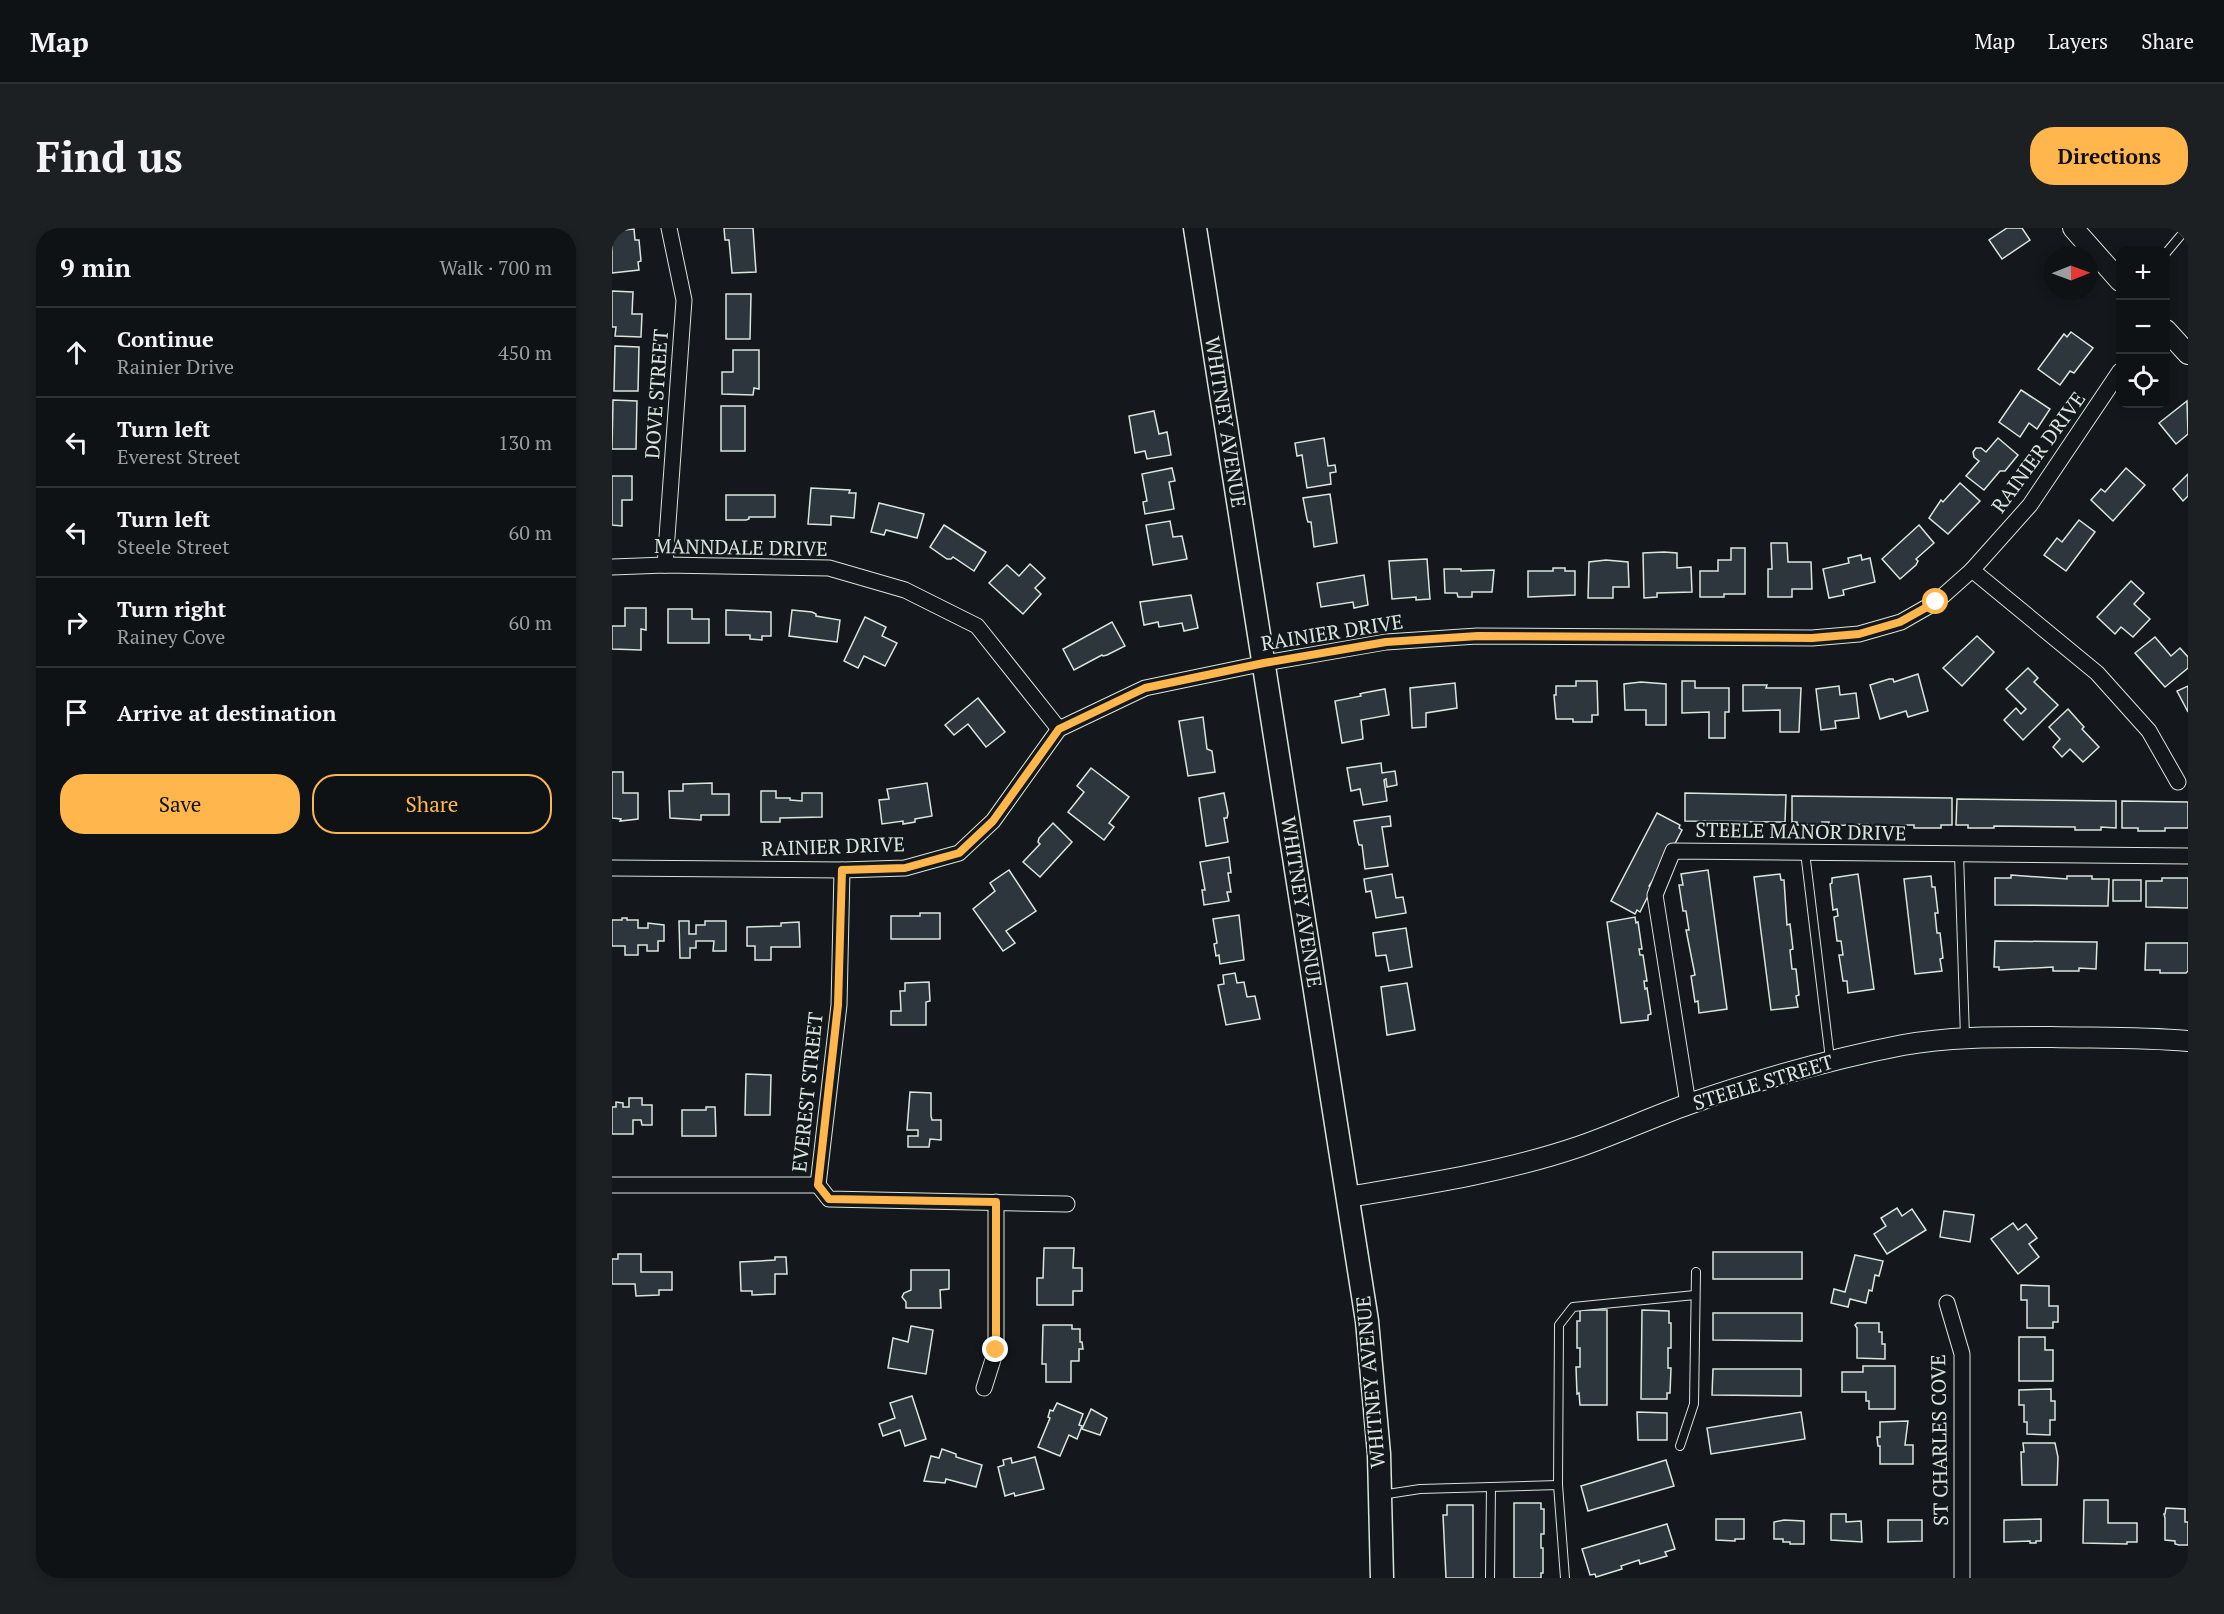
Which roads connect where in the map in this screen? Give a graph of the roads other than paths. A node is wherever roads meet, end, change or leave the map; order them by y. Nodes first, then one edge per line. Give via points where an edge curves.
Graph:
1 (669, 228) edge
2 (1195, 228) edge
3 (2073, 228) edge
4 (2187, 228) edge
5 (2170, 248) edge
6 (2116, 275) edge
7 (2170, 334) edge
8 (2188, 354) edge
9 (2116, 378) edge
10 (665, 565) junction
11 (612, 567) edge
12 (1972, 570) junction
13 (1264, 663) junction
14 (1059, 729) junction
15 (2178, 782) dead end
16 (1805, 852) junction
17 (1959, 854) junction
18 (2188, 856) edge
19 (612, 868) edge
20 (842, 870) junction
21 (1965, 1039) junction
22 (2188, 1041) edge
23 (1830, 1061) junction
24 (1688, 1104) junction
25 (612, 1185) edge
26 (818, 1185) junction
27 (1348, 1197) junction
28 (996, 1202) junction
29 (1067, 1204) dead end
30 (1696, 1272) dead end
31 (1695, 1295) junction
32 (1947, 1303) dead end
33 (984, 1388) dead end
34 (1680, 1446) dead end
35 (1558, 1485) junction
36 (1491, 1487) junction
37 (1380, 1496) junction
38 (1382, 1578) edge
39 (1490, 1578) edge
40 (1565, 1578) edge
41 (1962, 1578) edge

1 - 10 street, DOVE STREET via 684,300
2 - 13 main road, WHITNEY AVENUE
3 - 6 street
4 - 5 lane
7 - 8 street
9 - 12 street, RAINIER DRIVE via 2030,505
10 - 11 street, MANNDALE DRIVE
10 - 14 street, MANNDALE DRIVE via 830,568 905,590 977,626
12 - 13 street, RAINIER DRIVE via 1936,602 1900,622 1859,634 1812,638 1478,636 1386,642
12 - 15 street via 2097,673 2149,731
13 - 14 street, RAINIER DRIVE via 1145,688
13 - 27 main road, WHITNEY AVENUE
14 - 20 street, RAINIER DRIVE via 993,821 959,853 905,868
16 - 17 street, STEELE MANOR DRIVE
16 - 23 lane
16 - 24 street, STEELE MANOR DRIVE via 1673,851 1654,895
17 - 18 street, STEELE MANOR DRIVE
17 - 21 lane
19 - 20 street, RAINIER DRIVE
20 - 26 street, EVEREST STREET via 838,1005
21 - 22 street, STEELE STREET
21 - 23 street, STEELE STREET via 1905,1045
23 - 24 street, STEELE STREET
24 - 27 street, STEELE STREET via 1579,1146 1508,1167
25 - 26 street, EVEREST STREET
26 - 28 street via 829,1199
27 - 37 main road, WHITNEY AVENUE via 1367,1321
28 - 29 street
28 - 33 street via 996,1350
30 - 31 lane
31 - 34 lane via 1694,1404
31 - 35 lane via 1573,1307 1559,1325
32 - 41 street, ST CHARLES COVE via 1962,1354
35 - 36 lane
35 - 40 lane
36 - 37 lane via 1420,1489
36 - 39 lane
37 - 38 main road, WHITNEY AVENUE

